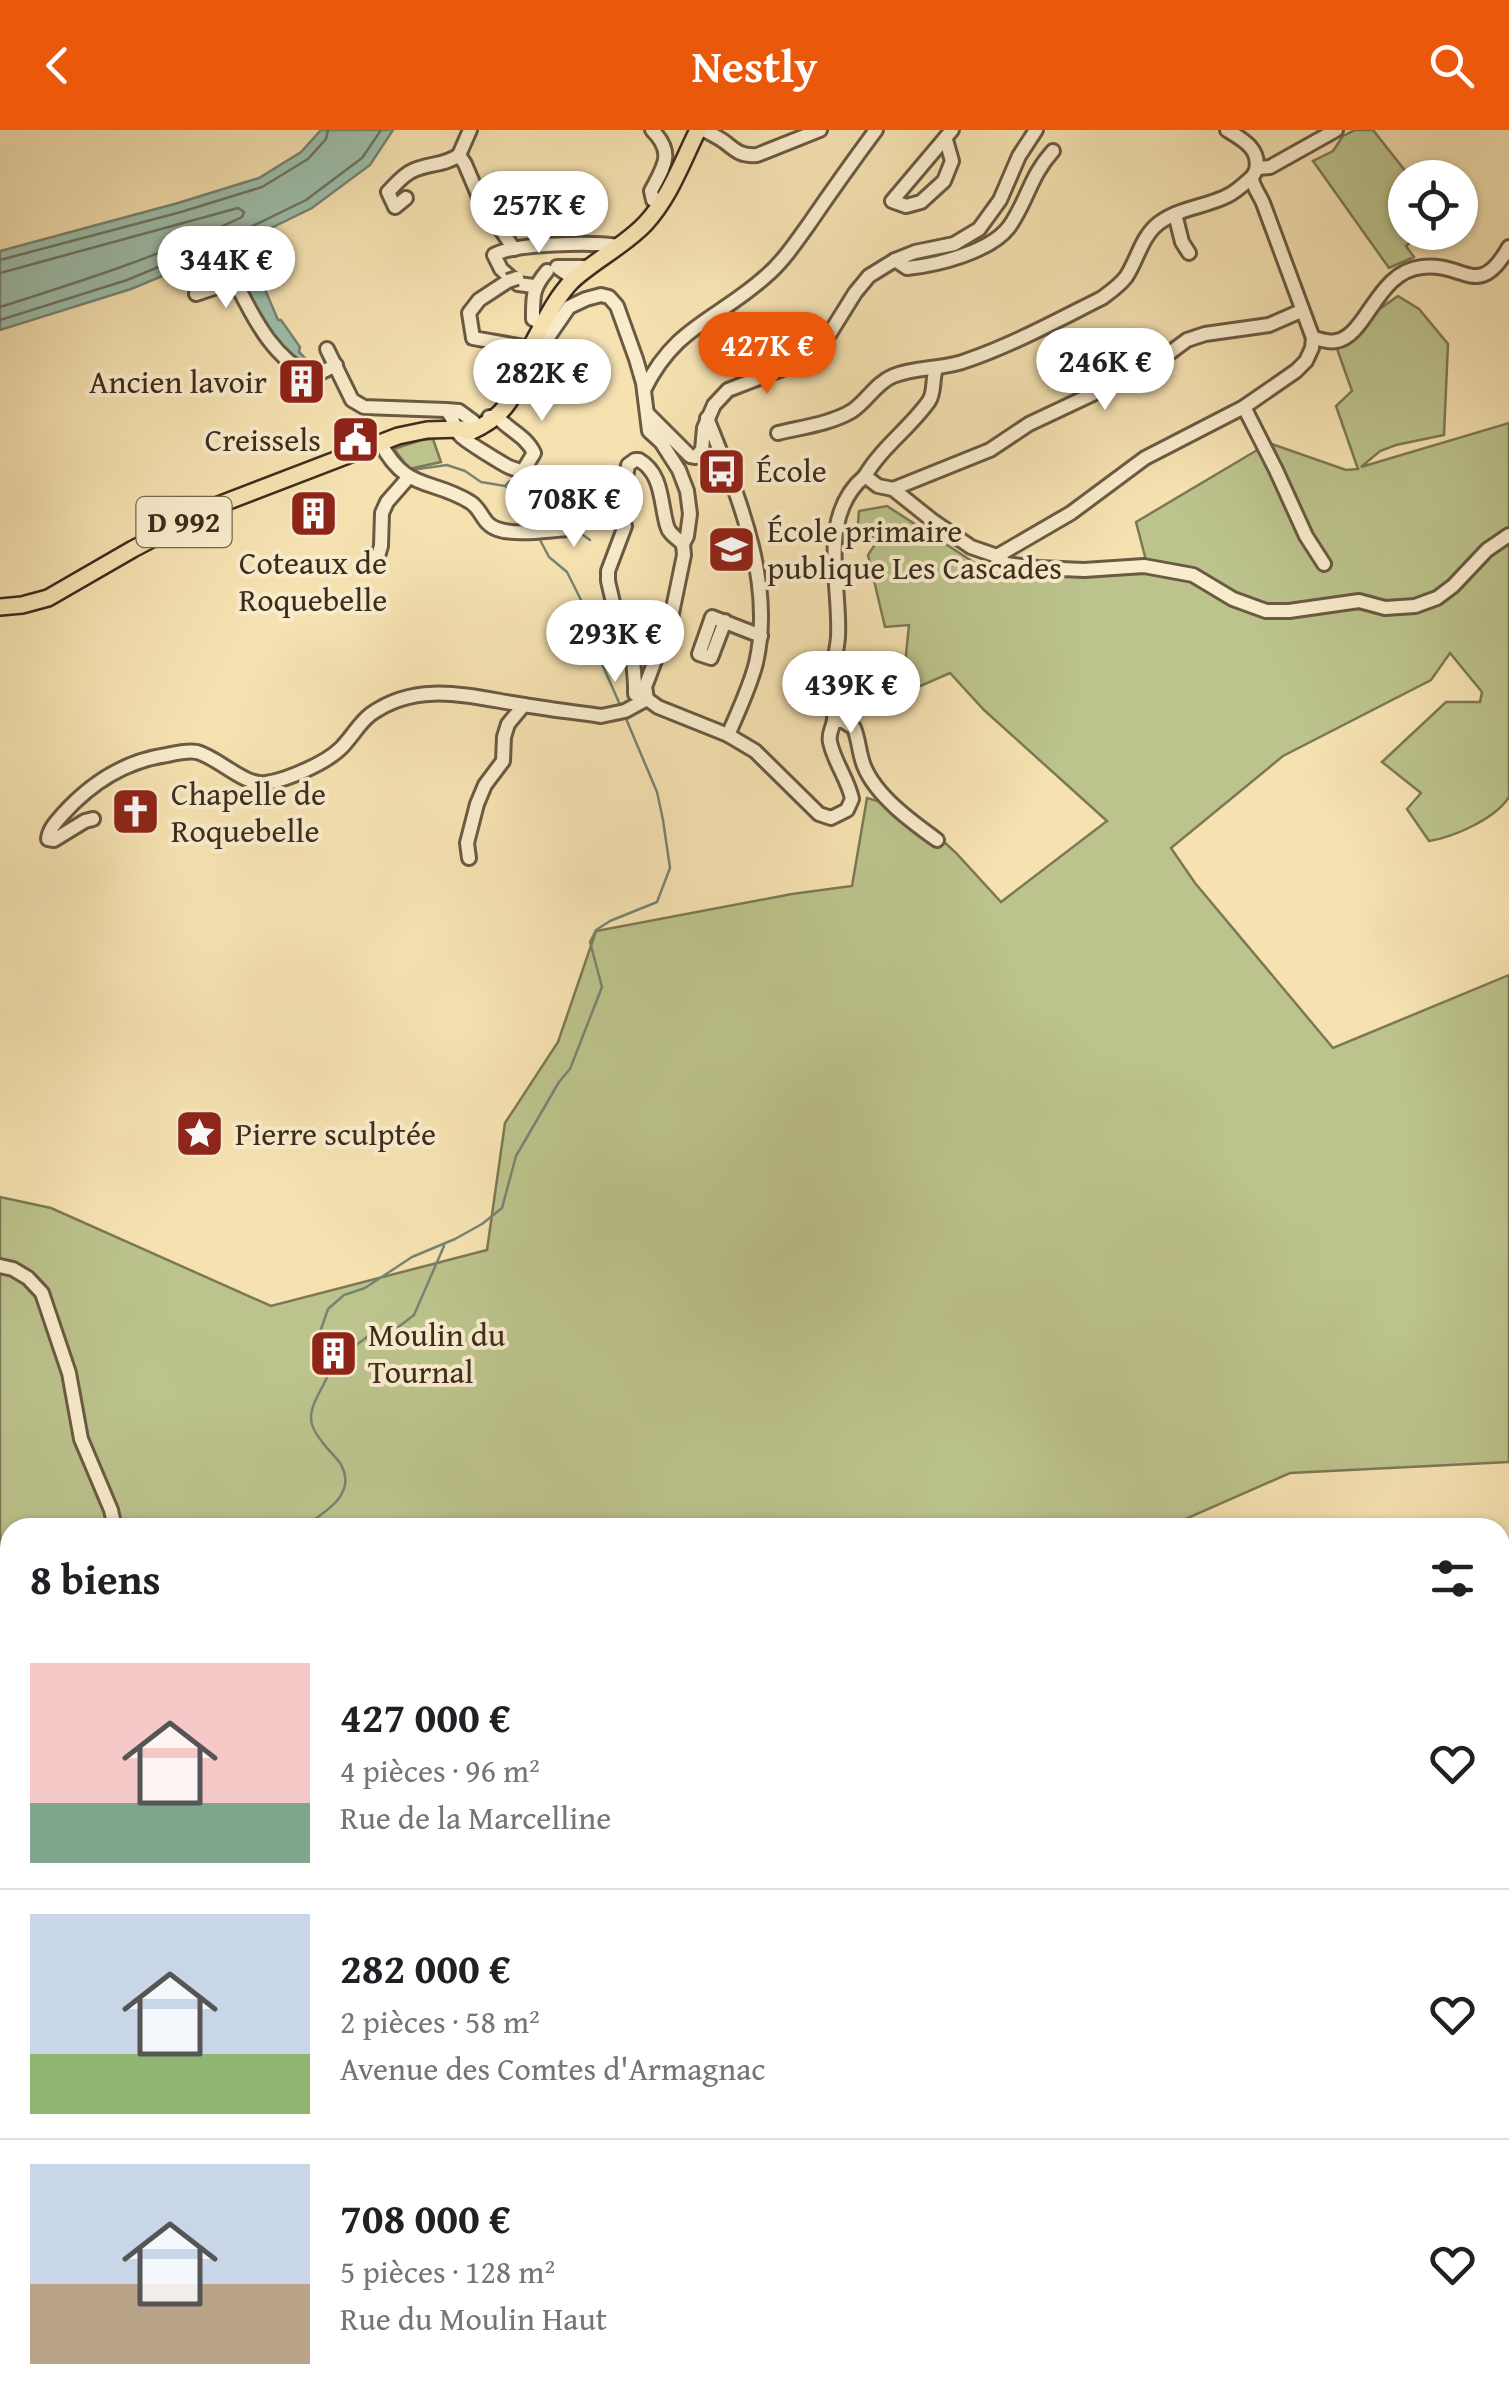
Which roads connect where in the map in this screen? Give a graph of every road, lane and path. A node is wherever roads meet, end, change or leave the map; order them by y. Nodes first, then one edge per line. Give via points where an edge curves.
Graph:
1 (470, 130) edge
2 (652, 130) edge
3 (701, 130) edge
4 (820, 130) edge
5 (876, 130) edge
6 (1036, 130) edge
7 (1227, 130) edge
8 (1336, 130) edge
9 (949, 135) edge
10 (722, 136) edge
11 (1053, 151) dead end
12 (459, 155) junction
13 (1254, 173) junction
14 (400, 202) dead end
15 (661, 204) junction
16 (1175, 214) junction
17 (623, 242) junction
18 (1509, 247) edge
19 (514, 248) junction
20 (1189, 253) dead end
21 (895, 260) junction
22 (589, 267) junction
23 (552, 269) junction
24 (574, 280) junction
25 (534, 286) junction
26 (196, 294) dead end
27 (1301, 312) junction
28 (536, 337) junction
29 (1312, 338) junction
30 (327, 348) dead end
31 (336, 365) junction
32 (936, 369) junction
33 (644, 390) junction
34 (1244, 407) junction
35 (648, 414) junction
36 (707, 418) junction
37 (475, 423) junction
38 (778, 434) dead end
39 (380, 442) junction
40 (523, 471) junction
41 (864, 476) junction
42 (408, 478) junction
43 (893, 489) junction
44 (616, 513) junction
45 (584, 515) junction
46 (1509, 535) edge
47 (683, 544) junction
48 (997, 556) junction
49 (376, 562) dead end
50 (1324, 564) dead end
51 (0, 606) edge
52 (725, 621) dead end
53 (760, 636) junction
54 (646, 696) junction
55 (524, 705) junction
56 (834, 721) junction
57 (729, 733) junction
58 (93, 818) dead end
59 (937, 840) dead end
60 (469, 858) dead end
61 (0, 1266) edge
62 (112, 1518) edge

1 - 12 street
2 - 15 street via 663,141 666,160 651,191
3 - 10 street
3 - 15 main road
4 - 10 street via 757,155 730,149
5 - 33 street via 786,256 672,346
6 - 21 street via 979,229 954,244
7 - 13 street via 1250,145
8 - 13 street
9 - 9 street via 931,156 892,200 906,206 921,202 944,182 952,161
11 - 21 street via 999,236 930,266 908,268
12 - 14 street via 409,172 388,192
12 - 19 street
13 - 16 street via 1230,195
13 - 27 street
15 - 17 main road
16 - 20 street
16 - 32 street via 1148,234 1127,275 1102,298 970,360
17 - 19 street
17 - 22 main road
18 - 29 street via 1483,276 1422,267 1401,274 1345,337
19 - 25 street via 494,254 501,269 518,284
21 - 36 street via 854,293 808,360 728,390
22 - 23 street
22 - 24 main road
23 - 24 street
23 - 25 street
23 - 28 street via 512,279 465,315 474,338
24 - 28 main road
25 - 28 street
26 - 31 street via 234,286 294,368 312,377
27 - 29 street
27 - 43 street via 1187,340 1152,366 1029,424 990,450
28 - 33 street via 549,336 569,307 609,297
28 - 37 main road via 498,405
29 - 34 street via 1306,361
30 - 31 street
31 - 37 street via 352,400 364,406 446,410
32 - 38 street via 895,375 837,418
32 - 41 street via 930,400
33 - 35 street
34 - 48 street via 1144,458 1071,513
34 - 50 street
35 - 36 street via 696,457
35 - 47 street via 649,431 687,491
36 - 53 street via 757,567
37 - 39 main road, D 992
37 - 40 street via 463,439
37 - 40 street via 528,440 534,452
39 - 42 street
39 - 51 main road, D 992 via 200,514 48,598
40 - 45 street
41 - 43 street
41 - 56 street via 843,508 833,551
42 - 45 street via 475,504 485,523 510,532 569,529
42 - 49 street via 382,514
43 - 48 street via 933,522
44 - 45 street via 598,520
44 - 47 street via 628,466 644,462 661,493 668,530
44 - 54 street via 625,526 608,581 618,624 633,626 636,694
46 - 48 street via 1437,598 1385,608 1358,601 1266,611 1193,575 1144,566 1038,568 1006,564
47 - 54 street via 671,618
52 - 53 street
53 - 57 street
54 - 55 street via 601,716
54 - 57 street via 663,710
55 - 58 street via 436,692 399,699 366,717 338,752 259,784 197,752 158,756 82,793 48,839
55 - 60 street via 508,724 503,761 476,804
56 - 57 street via 829,737 852,799 831,818
56 - 59 street via 854,728 874,782
61 - 62 street via 28,1278 42,1293 70,1373 81,1439

